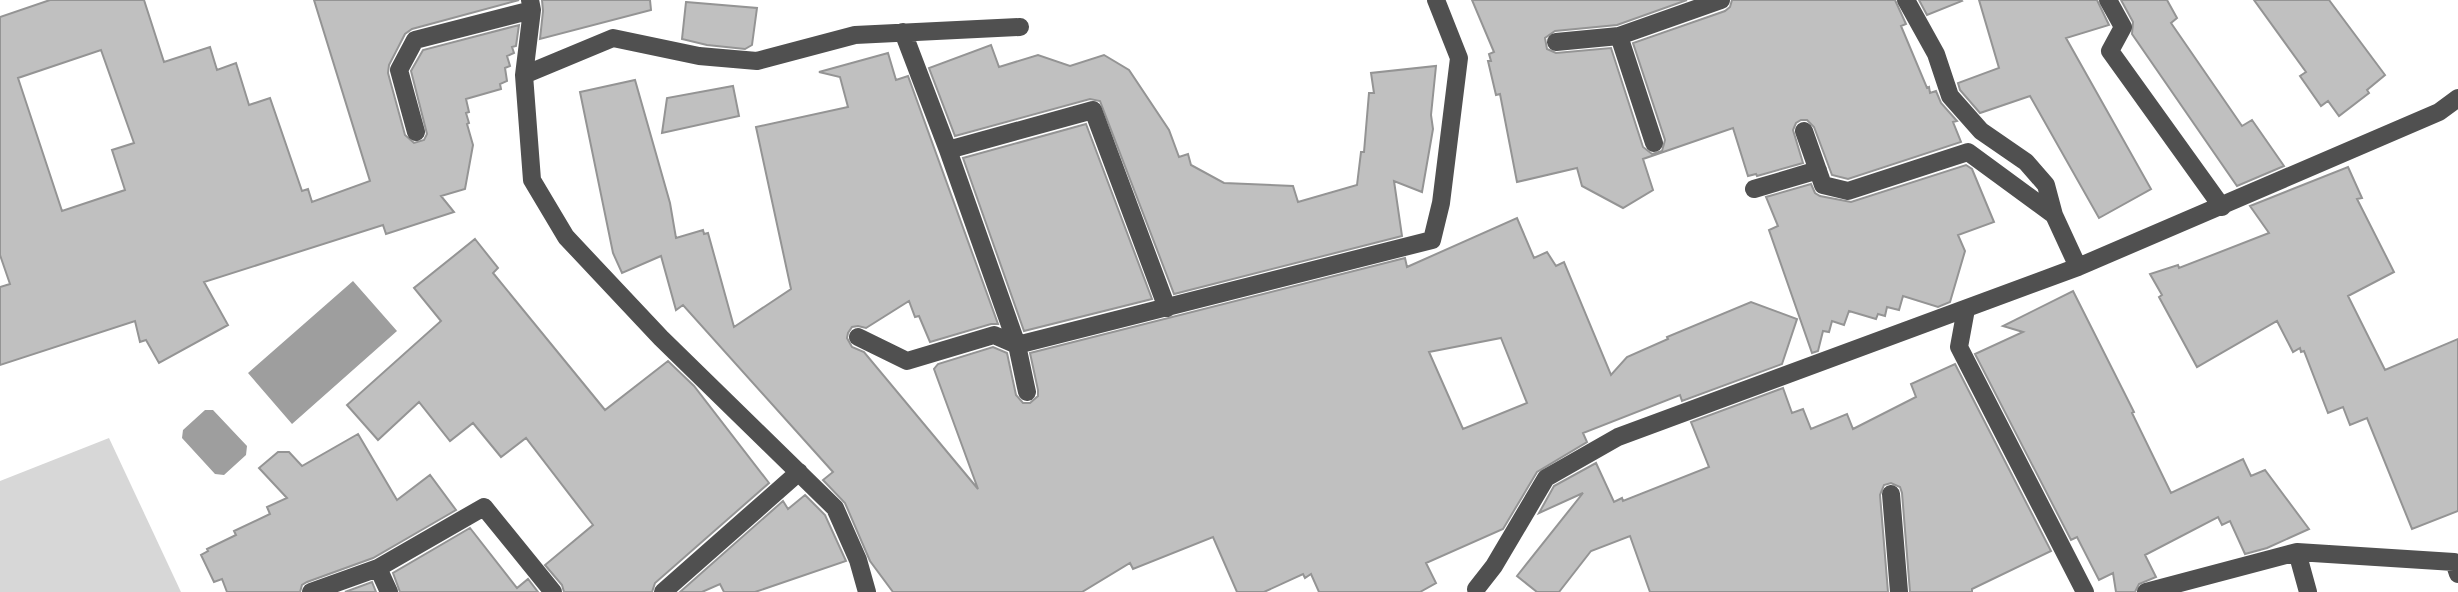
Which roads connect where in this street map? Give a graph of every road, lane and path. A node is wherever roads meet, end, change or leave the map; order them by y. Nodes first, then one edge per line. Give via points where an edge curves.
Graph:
1 (1436, 0) edge
2 (1721, 0) edge
3 (1906, 0) edge
4 (2108, 0) edge
5 (531, 5) edge
6 (1682, 6) edge
7 (1020, 27) dead end
8 (904, 32) junction
9 (1619, 36) junction
10 (1556, 41) dead end
11 (524, 75) junction
12 (2458, 98) edge
13 (1804, 131) dead end
14 (416, 132) dead end
15 (1654, 143) dead end
16 (948, 150) junction
17 (1818, 170) junction
18 (1754, 189) dead end
19 (2222, 207) junction
20 (2054, 215) junction
21 (2078, 267) junction
22 (1167, 308) junction
23 (1966, 309) junction
24 (858, 337) dead end
25 (1017, 345) junction
26 (1027, 392) dead end
27 (799, 472) junction
28 (1891, 494) dead end
29 (2297, 552) junction
30 (378, 568) junction
31 (2458, 574) edge
32 (1476, 591) edge
33 (311, 592) edge
34 (390, 592) edge
35 (553, 592) edge
36 (663, 592) edge
37 (867, 592) edge
38 (1899, 592) edge
39 (2085, 592) edge
40 (2147, 592) edge
41 (2308, 592) edge

1 - 22 street via 1459,58 1441,204 1432,240
2 - 6 street
3 - 20 street via 1936,54 1950,96 1981,131 2026,162 2046,185
4 - 19 street via 2123,27 2110,51
5 - 11 street
5 - 14 street via 415,40 399,71
6 - 9 street
7 - 8 street
8 - 11 street via 855,35 757,61 699,56 613,38
8 - 16 street
9 - 10 street
9 - 15 street
11 - 27 street via 532,180 566,237 661,338
12 - 19 street via 2439,112
13 - 17 street
16 - 22 street via 1093,110
16 - 25 street
17 - 18 street
17 - 20 street via 1824,185 1848,191 1968,152
19 - 21 street
20 - 21 street
21 - 23 street
22 - 25 street
23 - 32 street via 1618,437 1546,478
23 - 39 street via 1959,348
24 - 25 street via 907,361 994,335
25 - 26 street
27 - 36 street
27 - 37 street via 835,508
28 - 38 street
29 - 31 street via 2454,562
29 - 40 street
29 - 41 street
30 - 33 street
30 - 34 street
30 - 35 street via 484,507

